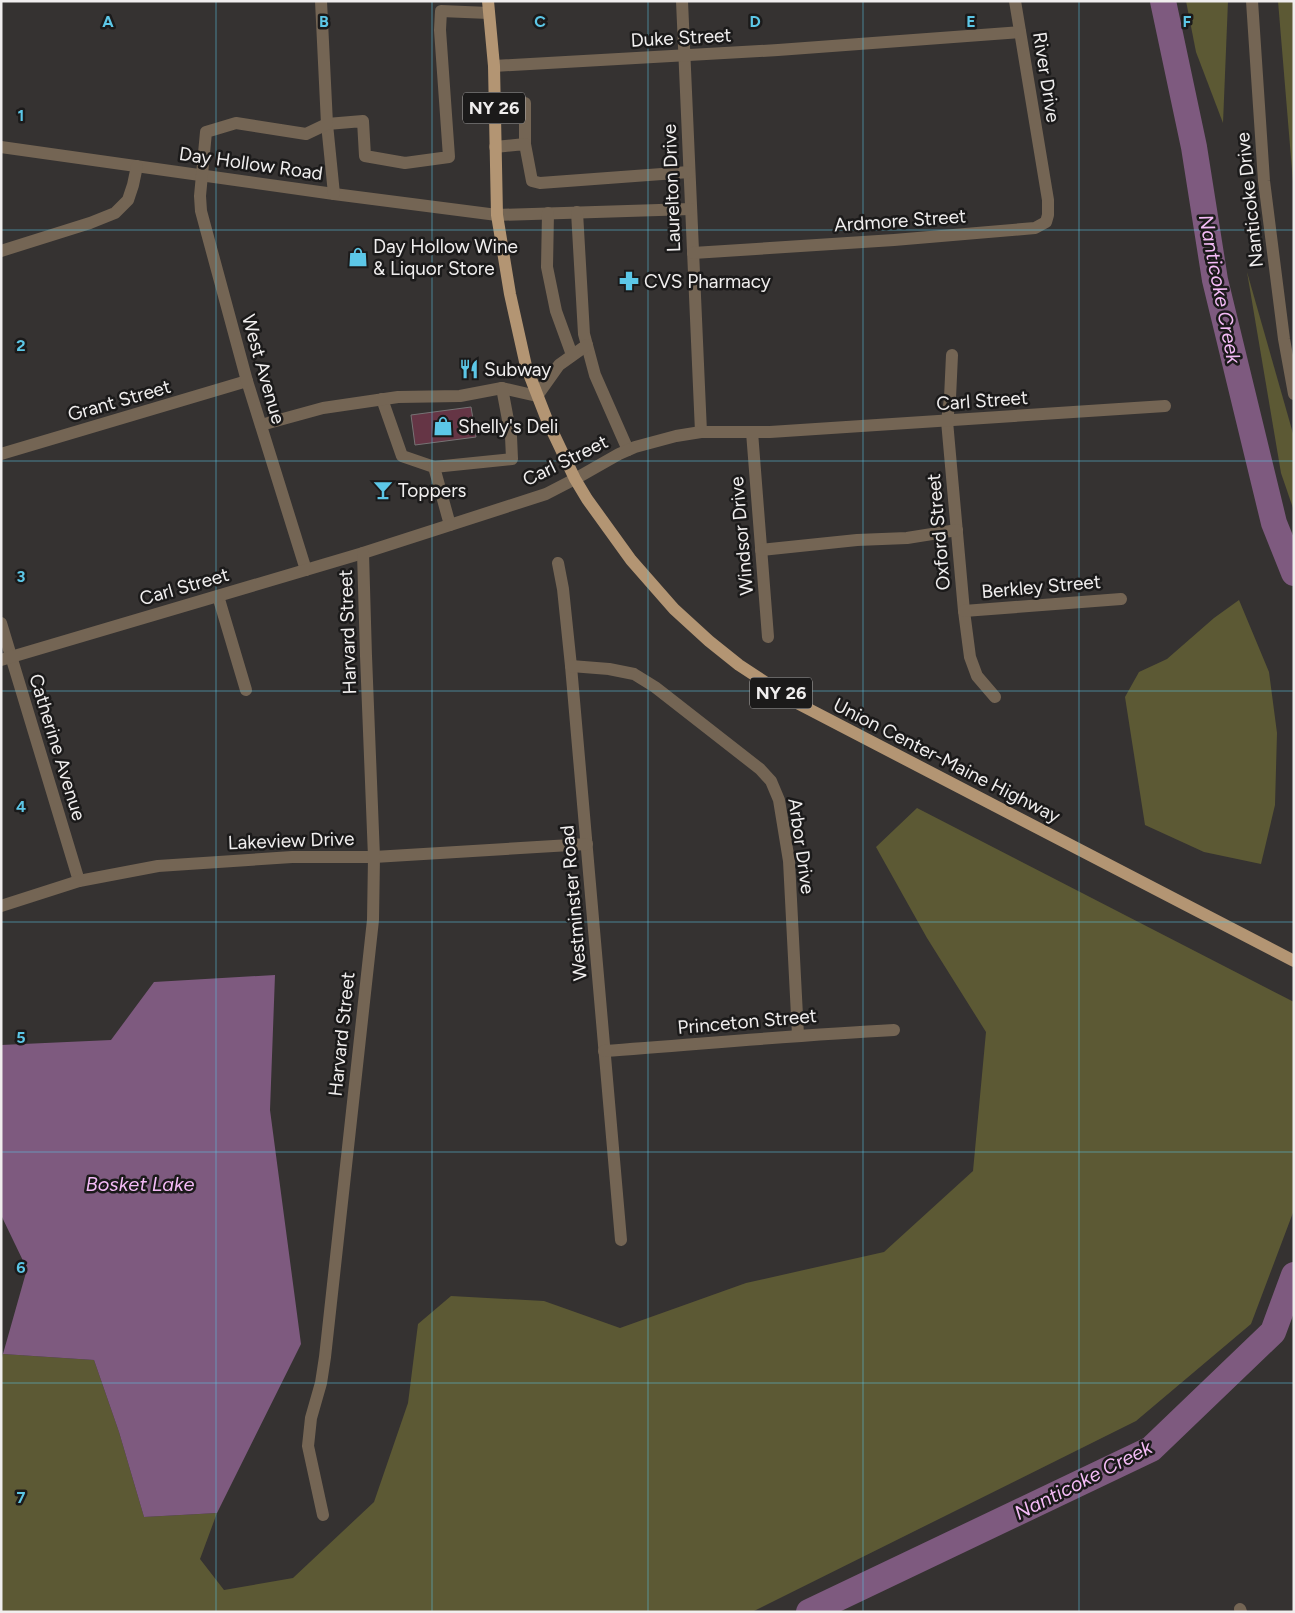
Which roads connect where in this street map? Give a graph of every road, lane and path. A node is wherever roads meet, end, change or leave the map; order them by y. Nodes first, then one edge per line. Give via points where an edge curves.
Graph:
1 (321, 1) edge
2 (682, 1) edge
3 (1015, 1) edge
4 (1252, 1) edge
5 (441, 6) edge
6 (489, 7) edge
7 (1020, 32) junction
8 (685, 56) junction
9 (494, 66) junction
10 (525, 103) dead end
11 (327, 124) junction
12 (525, 144) junction
13 (1, 147) edge
14 (495, 147) junction
15 (1042, 160) joint
16 (136, 166) junction
17 (690, 172) junction
18 (201, 175) junction
19 (334, 194) junction
20 (691, 209) junction
21 (577, 212) junction
22 (548, 213) junction
23 (497, 214) junction
24 (1, 251) edge
25 (693, 253) junction
26 (587, 345) junction
27 (572, 355) junction
28 (952, 355) dead end
29 (247, 381) junction
30 (502, 388) junction
31 (1294, 394) edge
32 (537, 396) junction
33 (382, 399) junction
34 (1164, 406) dead end
35 (947, 421) junction
36 (261, 425) junction
37 (701, 432) junction
38 (752, 432) junction
39 (628, 450) junction
40 (1, 454) edge
41 (434, 467) junction
42 (575, 480) junction
43 (450, 525) junction
44 (956, 530) junction
45 (761, 550) junction
46 (363, 553) junction
47 (558, 563) dead end
48 (306, 570) junction
49 (218, 596) junction
50 (1121, 599) dead end
51 (964, 611) junction
52 (1, 623) edge
53 (768, 637) dead end
54 (6, 658) edge
55 (571, 666) junction
56 (246, 690) dead end
57 (995, 698) dead end
58 (587, 844) junction
59 (374, 856) junction
60 (78, 881) junction
61 (1, 906) edge
62 (1294, 961) edge
63 (894, 1030) dead end
64 (798, 1035) junction
65 (604, 1051) junction
66 (621, 1240) dead end
67 (324, 1515) dead end

1 - 11 street
2 - 8 street, Laurelton Drive
3 - 7 street, River Drive
4 - 31 street, Nanticoke Drive via 1264,181
5 - 6 street
5 - 11 street via 449,157 405,163 365,156 363,121
6 - 9 main road, Union Center-Maine Highway / NY 26
7 - 8 street, Duke Street
7 - 15 street, River Drive
8 - 9 street, Duke Street
8 - 17 street, Laurelton Drive
9 - 14 main road, Union Center-Maine Highway / NY 26
10 - 12 street
11 - 18 street, West Avenue via 306,134 236,123 206,132
11 - 19 street
12 - 14 street
12 - 17 street via 532,181 540,183
13 - 16 street, Day Hollow Road
14 - 23 main road, Union Center-Maine Highway / NY 26
15 - 25 street, Ardmore Street via 1048,215 1046,222 1035,228
16 - 18 street, Day Hollow Road
16 - 24 street via 128,200 115,213
17 - 20 street, Laurelton Drive
18 - 19 street, Day Hollow Road
18 - 29 street, West Avenue via 201,211
19 - 23 street, Day Hollow Road
20 - 21 street, Day Hollow Road
20 - 25 street, Laurelton Drive
21 - 22 street, Day Hollow Road
21 - 26 street
22 - 23 street, Day Hollow Road
22 - 27 street via 547,267 556,312
23 - 32 main road, Union Center-Maine Highway / NY 26 via 517,327
25 - 37 street, Laurelton Drive
26 - 27 street
26 - 39 street via 595,375
27 - 32 street via 559,365
28 - 35 street, Oxford Street
29 - 36 street, West Avenue
29 - 40 street, Grant Street
30 - 32 street
30 - 33 street via 460,396
30 - 41 street via 512,459
32 - 42 main road, Union Center-Maine Highway / NY 26
33 - 36 street via 323,408
33 - 41 street via 402,456
34 - 35 street, Carl Street
35 - 38 street, Carl Street
35 - 44 street, Oxford Street
36 - 48 street, West Avenue
37 - 38 street, Carl Street
37 - 39 street, Carl Street
38 - 45 street, Windsor Drive
39 - 42 street, Carl Street
41 - 43 street
42 - 43 street, Carl Street via 546,494
42 - 62 main road, Union Center-Maine Highway / NY 26 via 631,560 674,609 739,666 852,733
43 - 46 street, Carl Street
44 - 45 street via 907,538
44 - 51 street, Oxford Street
45 - 53 street, Windsor Drive
46 - 48 street, Carl Street
46 - 59 street, Harvard Street
47 - 55 street, Westminster Road
48 - 49 street, Carl Street
49 - 54 street, Carl Street
49 - 56 street
50 - 51 street, Berkley Street
51 - 57 street, Oxford Street via 970,657 977,676
52 - 54 street, Catherine Avenue
54 - 60 street, Catherine Avenue
55 - 58 street, Westminster Road
55 - 64 street, Arbor Drive via 634,674 760,769 771,781 779,800 789,861
58 - 59 street, Lakeview Drive
58 - 65 street, Westminster Road
59 - 60 street, Lakeview Drive via 292,857 158,866
59 - 67 street, Harvard Street via 373,920 325,1357 308,1446
60 - 61 street, Lakeview Drive
63 - 64 street, Princeton Street
64 - 65 street, Princeton Street
65 - 66 street, Westminster Road

